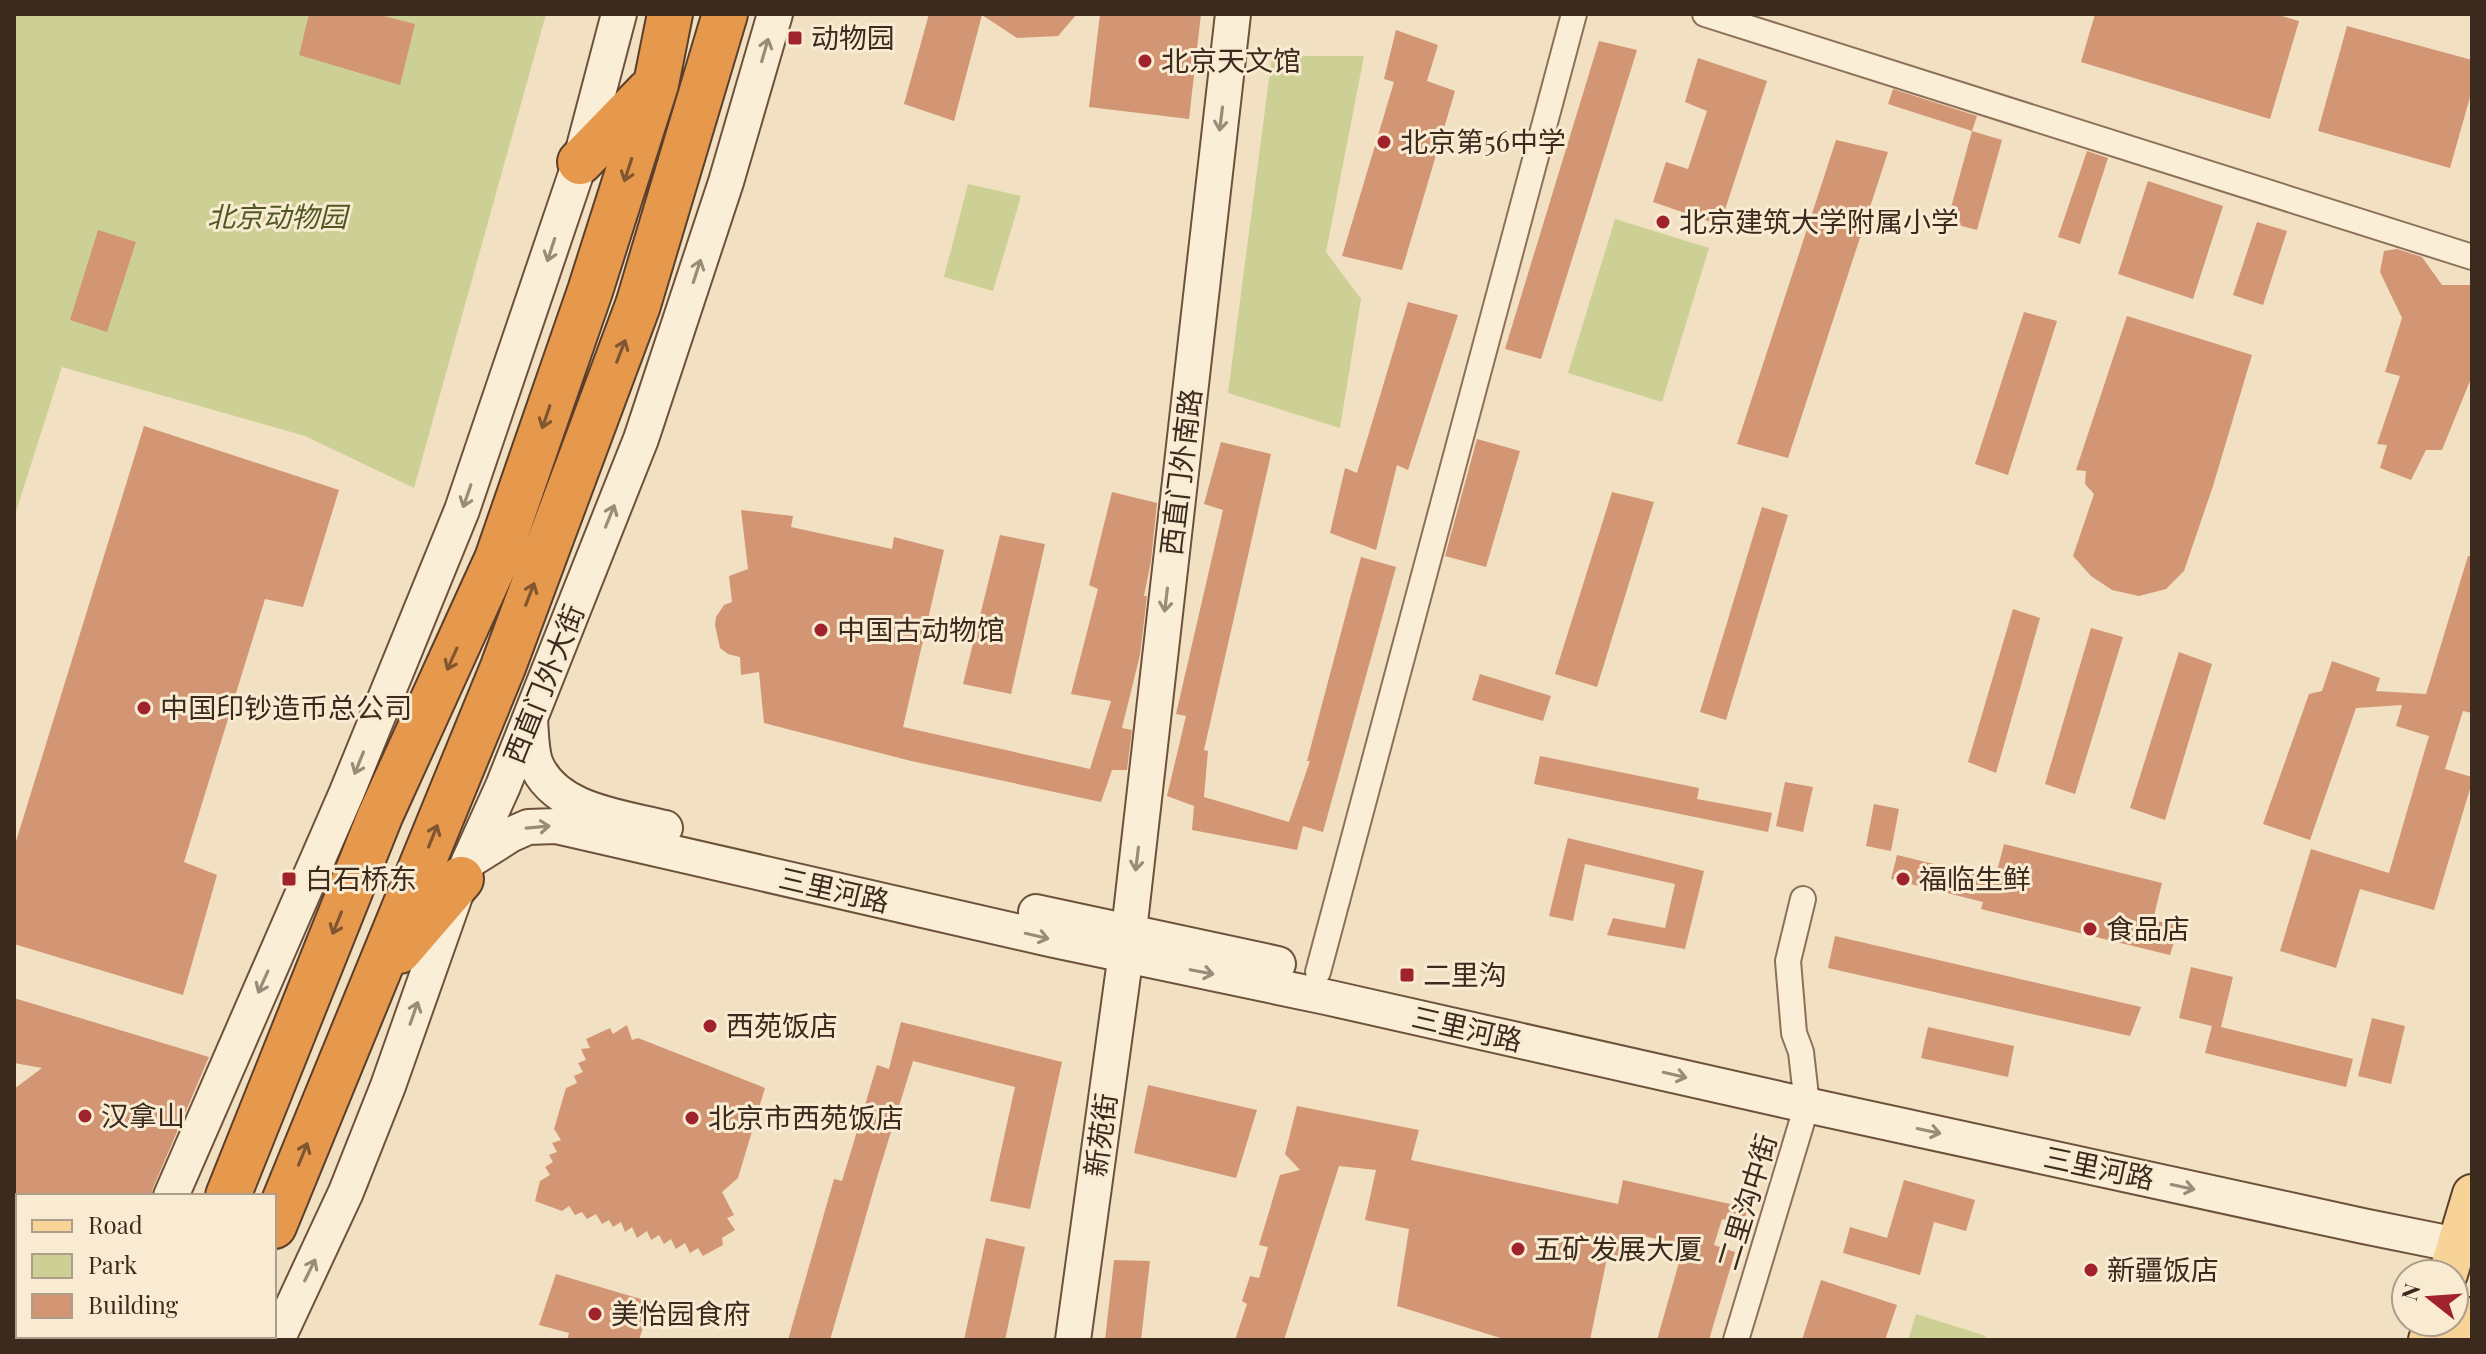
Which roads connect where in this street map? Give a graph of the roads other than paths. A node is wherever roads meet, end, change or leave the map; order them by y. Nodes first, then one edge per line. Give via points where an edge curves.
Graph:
1 (619, 14) edge
2 (670, 14) edge
3 (725, 14) edge
4 (775, 14) edge
5 (1233, 14) edge
6 (1574, 14) edge
7 (1705, 14) edge
8 (656, 84) junction
9 (580, 162) junction
10 (2472, 257) edge
11 (530, 719) junction
12 (465, 870) junction
13 (1803, 899) dead end
14 (1128, 943) junction
15 (1318, 972) junction
16 (374, 980) junction
17 (1806, 1093) junction
18 (172, 1194) edge
19 (229, 1194) edge
20 (276, 1221) edge
21 (2464, 1234) edge
22 (2472, 1317) edge
23 (277, 1340) edge
24 (1073, 1340) edge
25 (1736, 1340) edge
26 (2465, 1340) edge

1 - 9 street
2 - 8 highway
16 -> 3 highway, 西直门外大街 via 503,667 638,305
11 -> 4 street, 西直门外大街 via 641,439
5 -> 14 street, 西直门外南路
6 - 15 street
7 - 10 street
8 - 9 highway
8 -> 19 highway via 497,559 380,816
9 -> 18 street via 456,524 347,792
11 - 12 street, 西直门外大街
11 - 14 street, 三里河路 via 535,762 546,781 566,799 598,811
12 -> 14 street, 三里河路 via 510,835 528,827 556,826
12 - 16 highway
23 -> 12 street, 西直门外大街 via 346,1192
13 - 17 street via 1788,961
14 - 15 street, 三里河路
14 -> 17 street, 三里河路 via 1326,997
14 - 24 street, 新苑街
15 - 17 street, 三里河路
20 -> 16 highway, 西直门外大街
17 - 21 street, 三里河路 via 2370,1205
17 - 25 street, 二里沟中街
22 - 26 main road

